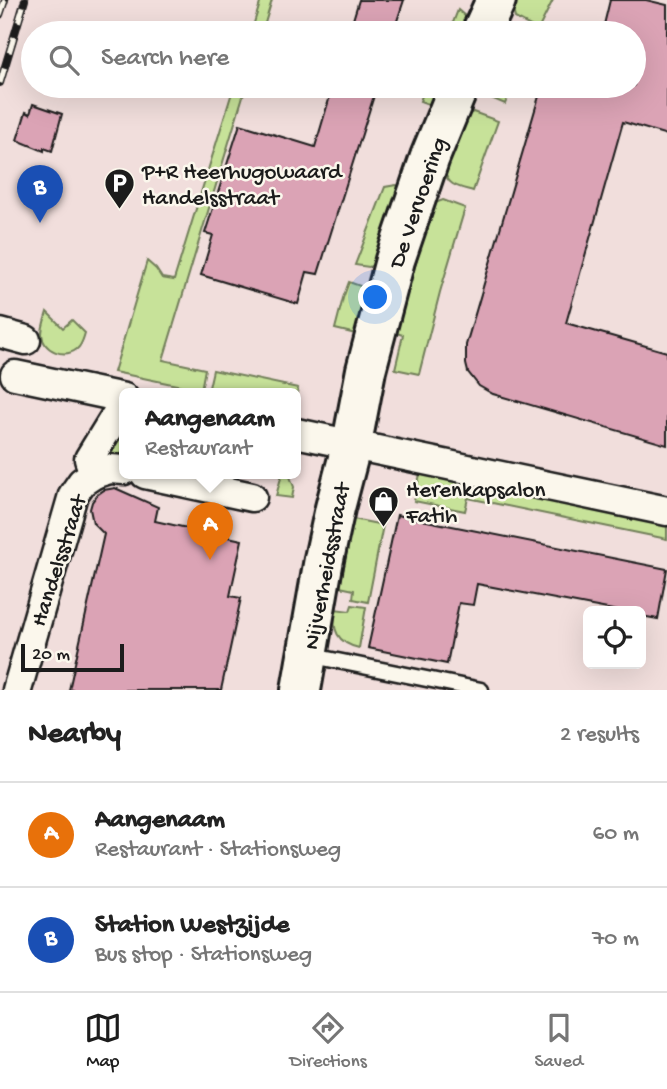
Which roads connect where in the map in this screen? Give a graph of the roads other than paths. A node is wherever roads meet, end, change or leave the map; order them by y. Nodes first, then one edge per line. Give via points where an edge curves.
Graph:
1 (496, 0) edge
2 (486, 21) edge
3 (454, 98) edge
4 (16, 375) dead end
5 (119, 399) edge
6 (119, 408) edge
7 (301, 434) edge
8 (352, 443) junction
9 (119, 470) edge
10 (94, 474) junction
11 (168, 479) edge
12 (252, 497) dead end
13 (667, 511) edge
14 (304, 672) edge
15 (17, 690) edge
16 (481, 690) edge

1 - 2 street
3 - 8 street, De Vervoering via 396,260
4 - 5 street
6 - 10 street, Handelsstraat via 89,459
7 - 8 street
8 - 13 street
8 - 14 street, Nijverheidsstraat via 324,559
9 - 10 street
10 - 15 street, Handelsstraat via 73,495
11 - 12 street
14 - 16 lane

